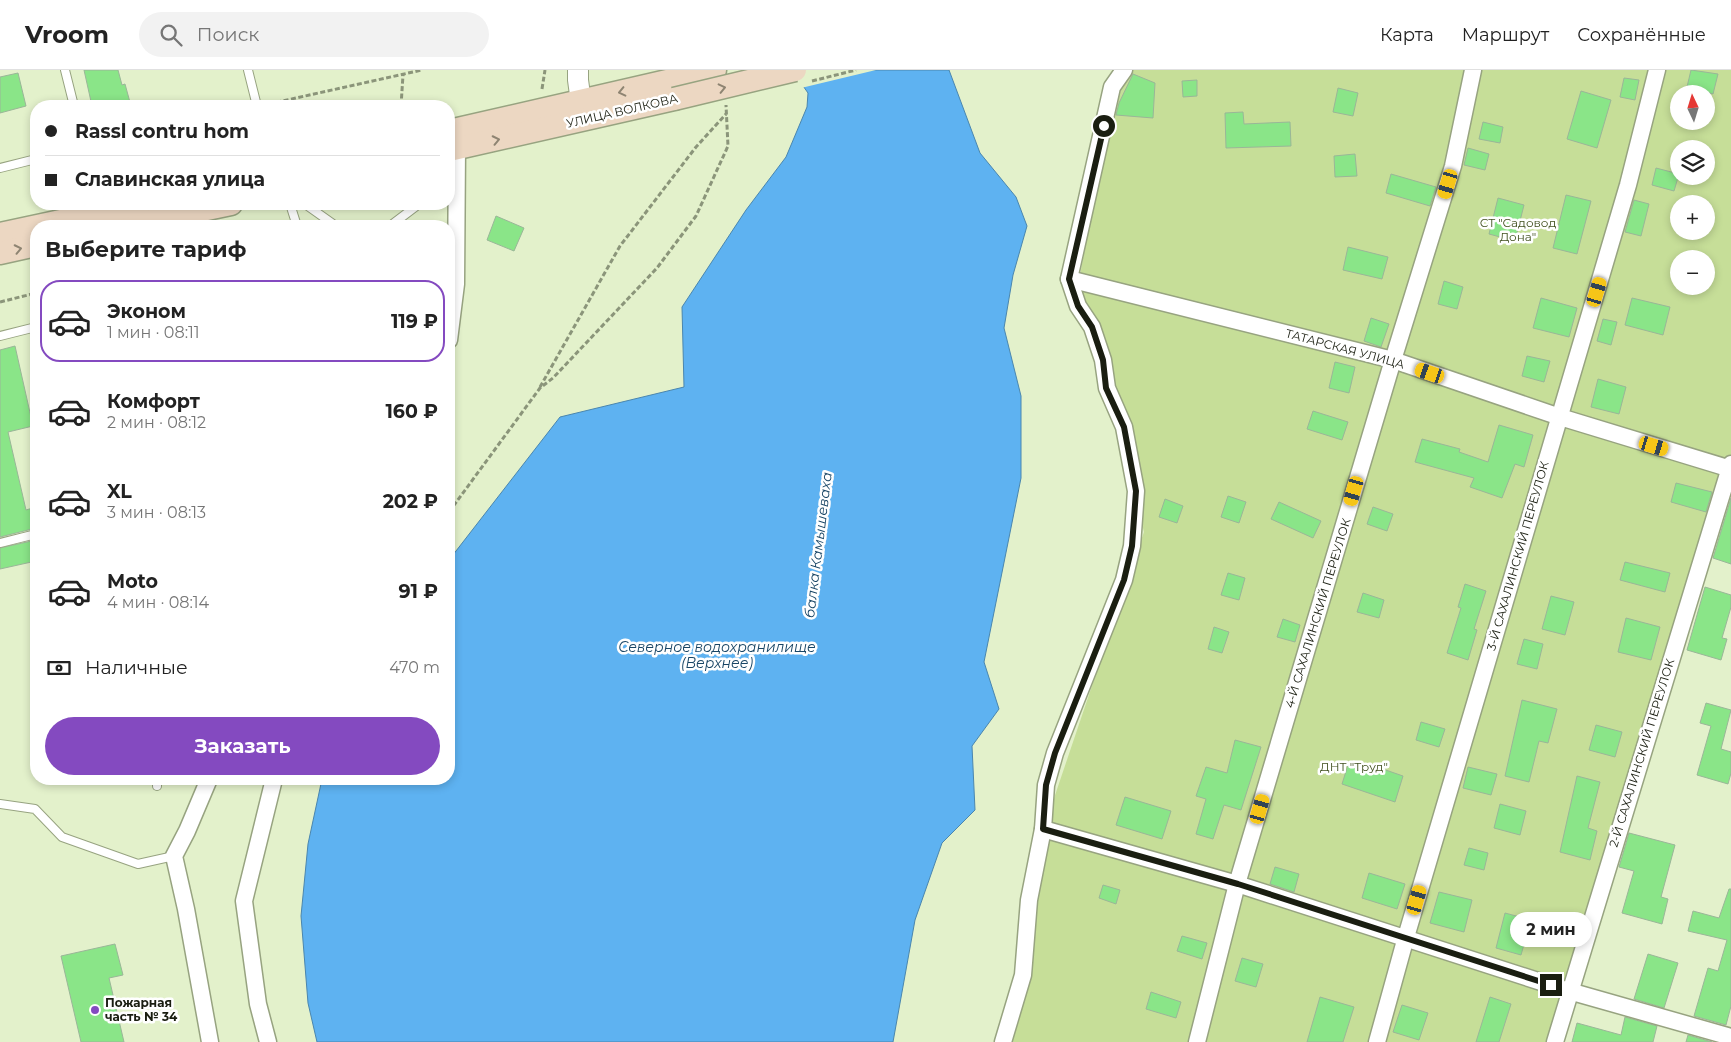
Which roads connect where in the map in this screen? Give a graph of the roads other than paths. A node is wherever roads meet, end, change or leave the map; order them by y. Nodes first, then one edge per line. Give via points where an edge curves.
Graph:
1 (65, 70) edge
2 (248, 70) edge
3 (578, 70) edge
4 (715, 70) edge
5 (795, 70) edge
6 (1124, 70) edge
7 (1473, 70) edge
8 (1657, 70) edge
9 (672, 90) junction
10 (72, 100) edge
11 (256, 100) edge
12 (581, 102) junction
13 (455, 147) edge
14 (455, 147) edge
15 (30, 160) edge
16 (0, 168) edge
17 (112, 210) edge
18 (202, 210) edge
19 (313, 210) edge
20 (410, 210) edge
21 (65, 220) edge
22 (155, 220) edge
23 (328, 220) edge
24 (398, 220) edge
25 (30, 228) edge
26 (0, 234) edge
27 (30, 246) edge
28 (0, 253) edge
29 (455, 257) edge
30 (1069, 279) junction
31 (455, 292) edge
32 (30, 329) edge
33 (0, 336) edge
34 (1393, 360) junction
35 (1560, 418) junction
36 (1731, 467) edge
37 (30, 536) edge
38 (0, 543) edge
39 (206, 785) edge
40 (273, 785) edge
41 (0, 804) edge
42 (1043, 829) junction
43 (174, 856) junction
44 (1238, 884) junction
45 (1406, 937) junction
46 (1569, 991) junction
47 (1731, 1037) edge
48 (210, 1042) edge
49 (268, 1042) edge
50 (1003, 1042) edge
51 (1197, 1042) edge
52 (1377, 1042) edge
53 (1555, 1042) edge

1 - 10 lane
2 - 11 lane
3 - 12 street, УЛИЦА ВОЛКОВА
4 - 9 main road, УЛИЦА ВОЛКОВА
9 -> 5 main road, УЛИЦА ВОЛКОВА, bridge
6 - 30 street via 1112,87
7 - 34 street, 4-Й САХАЛИНСКИЙ ПЕРЕУЛОК via 1453,166
8 - 35 street, 3-Й САХАЛИНСКИЙ ПЕРЕУЛОК via 1628,185
9 -> 12 main road, УЛИЦА ВОЛКОВА
14 -> 9 main road, УЛИЦА ВОЛКОВА
12 - 13 main road, УЛИЦА ВОЛКОВА
15 - 16 lane
17 - 21 main road
18 - 22 main road
19 - 23 lane
20 - 24 lane
25 - 26 main road
28 -> 27 main road
29 - 31 street
30 - 34 street, ТАТАРСКАЯ УЛИЦА
30 - 42 street via 1078,306 1092,327 1103,360 1106,388 1124,427 1136,491 1132,546 1124,580 1055,753 1046,785
32 - 33 lane
34 - 35 street, ТАТАРСКАЯ УЛИЦА
34 - 44 street, 4-Й САХАЛИНСКИЙ ПЕРЕУЛОК
35 - 36 street, ТАТАРСКАЯ УЛИЦА
35 - 45 street, 3-Й САХАЛИНСКИЙ ПЕРЕУЛОК
36 - 46 street, 2-Й САХАЛИНСКИЙ ПЕРЕУЛОК
37 - 38 lane
39 - 43 street
40 - 49 street via 244,902 258,1004
41 - 43 lane via 35,809 62,837 138,864
42 - 44 street
42 - 50 street via 1029,900 1023,975
43 - 48 street
44 - 45 street
44 - 51 street, 4-Й САХАЛИНСКИЙ ПЕРЕУЛОК
45 - 46 street
45 - 52 street, 3-Й САХАЛИНСКИЙ ПЕРЕУЛОК
46 - 47 street
46 - 53 street, 2-Й САХАЛИНСКИЙ ПЕРЕУЛОК

